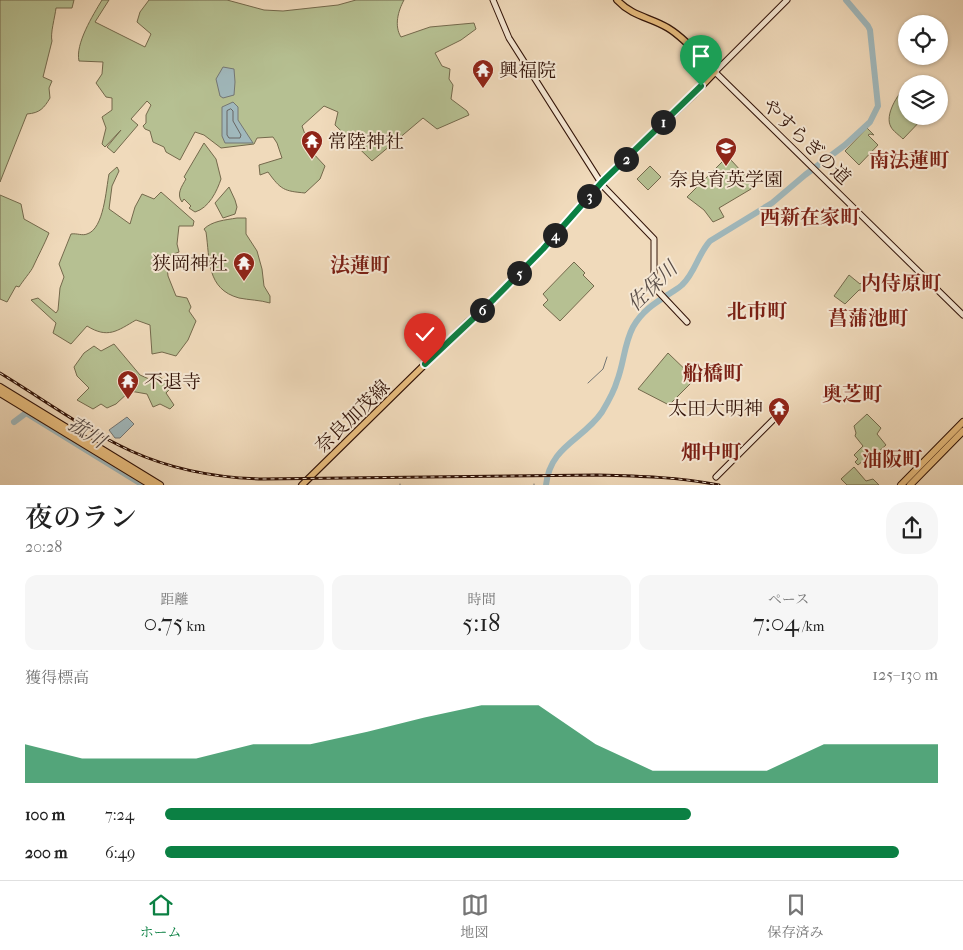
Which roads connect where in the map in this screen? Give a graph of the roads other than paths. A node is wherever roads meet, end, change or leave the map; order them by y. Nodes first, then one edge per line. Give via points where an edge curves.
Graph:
1 (493, 0) edge
2 (617, 0) edge
3 (787, 0) edge
4 (715, 72) junction
5 (602, 182) junction
6 (963, 315) edge
7 (687, 322) dead end
8 (0, 386) edge
9 (0, 393) edge
10 (776, 417) dead end
11 (963, 422) edge
12 (963, 431) edge
13 (716, 477) dead end
14 (151, 485) edge
15 (160, 485) edge
16 (302, 485) edge
17 (901, 485) edge
18 (910, 485) edge

1 - 5 street via 509,38
2 - 4 main road via 634,14 674,33
3 - 4 street
4 - 5 main road, 奈良加茂線
4 - 6 street, やすらぎの道
5 - 7 street via 654,239 654,287
5 - 16 main road, 奈良加茂線 via 494,299
8 - 15 highway
9 - 14 highway
10 - 13 street
11 - 17 highway
12 - 18 highway

